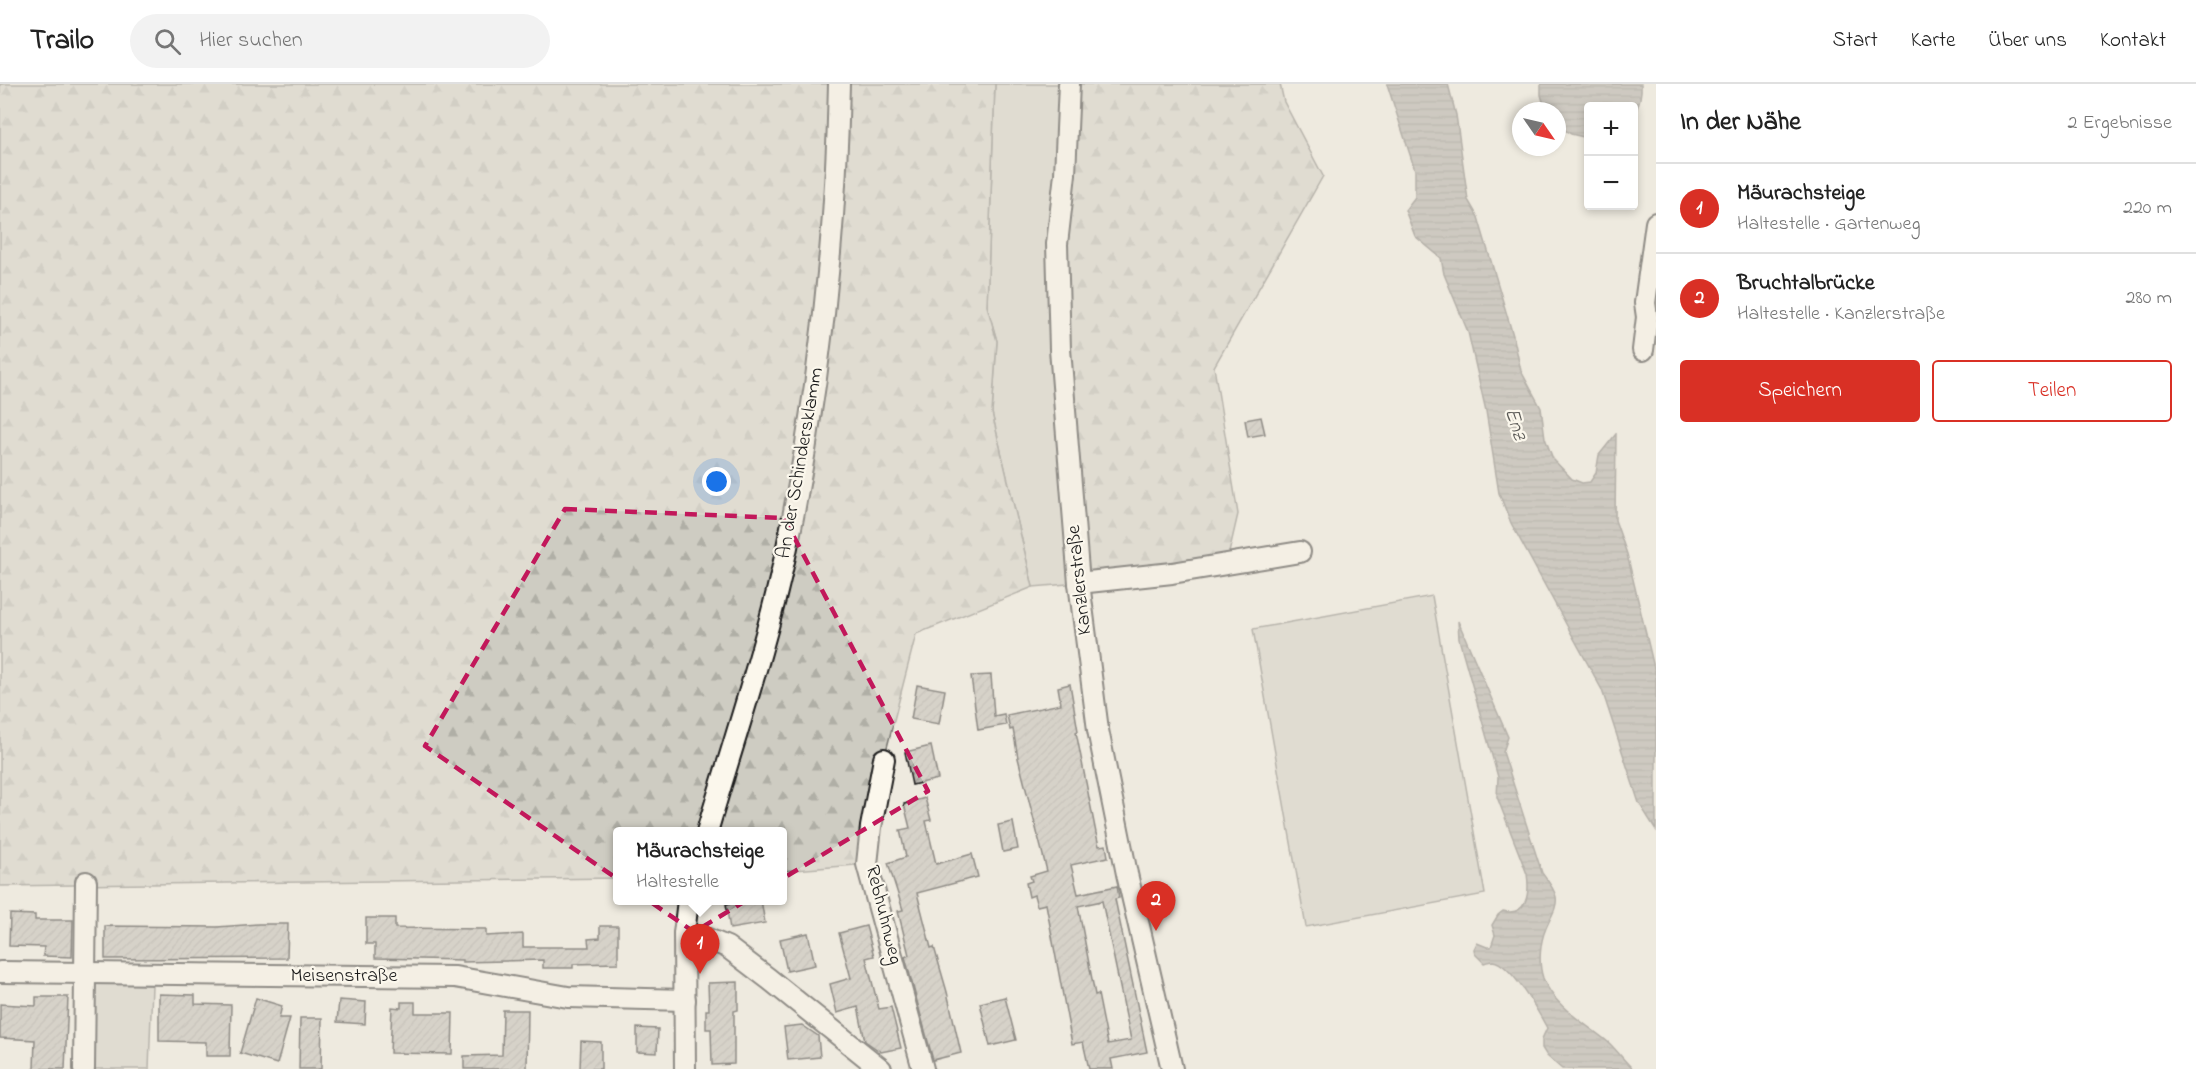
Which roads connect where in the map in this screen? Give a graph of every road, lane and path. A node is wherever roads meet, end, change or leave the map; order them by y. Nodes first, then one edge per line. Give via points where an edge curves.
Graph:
1 (839, 84) edge
2 (1070, 84) edge
3 (1656, 223) edge
4 (1643, 350) dead end
5 (1300, 552) dead end
6 (1079, 583) junction
7 (884, 759) dead end
8 (708, 827) edge
9 (86, 882) dead end
10 (687, 905) edge
11 (684, 934) junction
12 (0, 972) edge
13 (86, 974) junction
14 (685, 1000) junction
15 (84, 1069) edge
16 (685, 1069) edge
17 (881, 1069) edge
18 (923, 1069) edge
19 (1172, 1069) edge

1 - 8 street, An der Schindersklamm via 832,227 820,354 804,454 770,618
2 - 6 street, Kanzlerstraße via 1057,244 1060,349
3 - 4 street
5 - 6 street via 1172,573
6 - 19 street, Kanzlerstraße via 1098,730
7 - 18 street, Rebhuhnweg via 867,864
9 - 13 street
10 - 11 street
11 - 14 street
11 - 17 street via 727,947
12 - 13 street, Meisenstraße
13 - 14 street, Meisenstraße via 455,977 568,997
13 - 15 street
14 - 16 street

